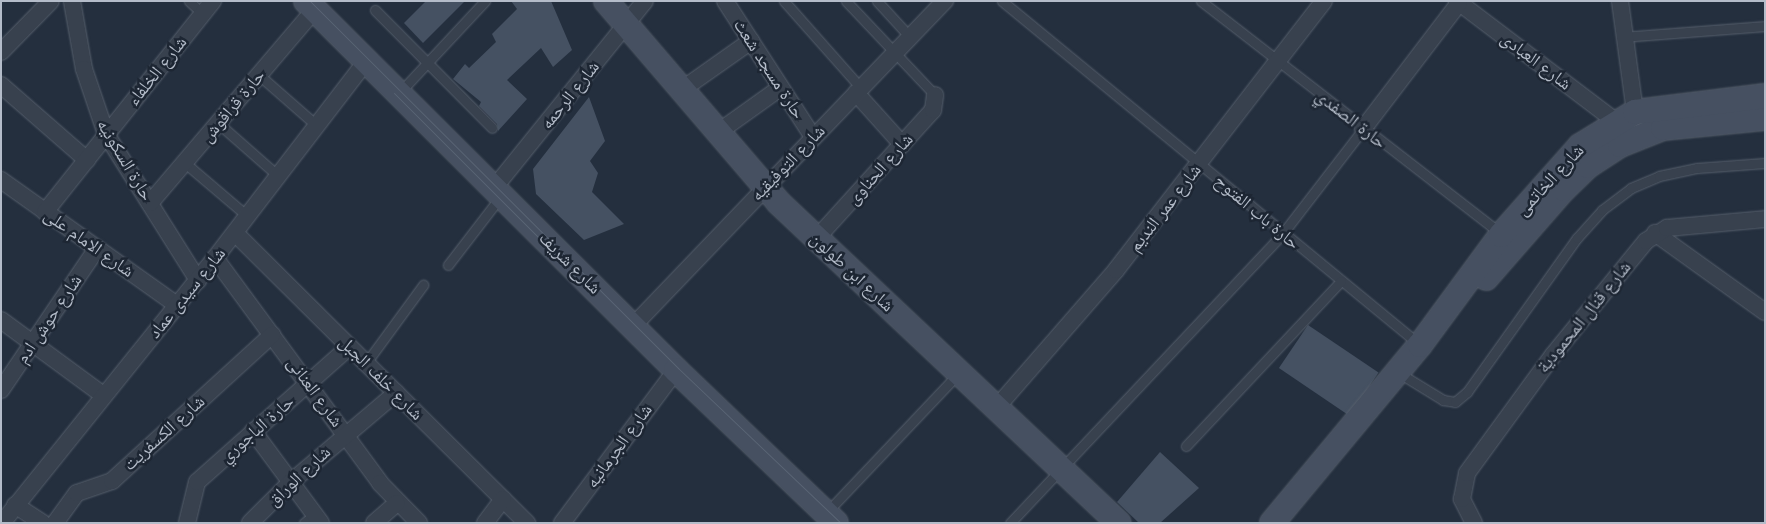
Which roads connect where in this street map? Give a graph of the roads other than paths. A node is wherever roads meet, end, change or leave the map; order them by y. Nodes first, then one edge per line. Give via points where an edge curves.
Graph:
1 (51, 1) edge
2 (72, 1) edge
3 (189, 1) edge
4 (213, 1) edge
5 (485, 1) edge
6 (606, 1) edge
7 (645, 1) edge
8 (725, 1) edge
9 (784, 1) edge
10 (846, 1) edge
11 (878, 1) edge
12 (945, 1) edge
13 (1002, 1) edge
14 (1202, 1) edge
15 (1324, 1) edge
16 (1620, 1) edge
17 (1458, 2) edge
18 (1211, 4) edge
19 (310, 5) edge
20 (375, 10) dead end
21 (203, 14) junction
22 (626, 25) junction
23 (1765, 26) edge
24 (910, 37) junction
25 (1623, 37) junction
26 (750, 41) junction
27 (1, 52) edge
28 (895, 53) junction
29 (367, 60) junction
30 (1278, 62) junction
31 (427, 63) junction
32 (259, 75) junction
33 (1, 85) edge
34 (780, 88) junction
35 (680, 91) junction
36 (858, 91) junction
37 (400, 92) junction
38 (935, 95) joint
39 (1765, 96) edge
40 (1625, 116) junction
41 (1765, 118) edge
42 (218, 123) junction
43 (315, 124) junction
44 (492, 128) dead end
45 (1363, 129) junction
46 (717, 133) junction
47 (106, 134) junction
48 (813, 137) junction
49 (902, 144) junction
50 (87, 160) junction
51 (185, 163) junction
52 (1765, 163) edge
53 (1199, 164) junction
54 (276, 174) junction
55 (1, 180) edge
56 (764, 187) junction
57 (498, 192) junction
58 (150, 203) junction
59 (45, 212) junction
60 (246, 215) junction
61 (1765, 219) edge
62 (235, 233) junction
63 (1283, 233) junction
64 (1655, 233) junction
65 (1501, 234) junction
66 (816, 239) junction
67 (97, 248) junction
68 (215, 258) junction
69 (448, 265) dead end
70 (198, 280) junction
71 (1341, 281) junction
72 (422, 285) dead end
73 (178, 306) junction
74 (1765, 312) edge
75 (1, 320) edge
76 (633, 326) junction
77 (272, 335) junction
78 (34, 345) junction
79 (1420, 345) junction
80 (349, 347) junction
81 (366, 363) junction
82 (676, 370) junction
83 (960, 372) junction
84 (1398, 372) junction
85 (310, 383) junction
86 (1, 390) edge
87 (396, 393) junction
88 (103, 395) junction
89 (997, 407) junction
90 (253, 431) junction
91 (345, 434) junction
92 (1186, 446) dead end
93 (1062, 470) junction
94 (290, 482) junction
95 (503, 499) junction
96 (397, 503) junction
97 (16, 505) junction
98 (831, 518) edge
99 (313, 520) edge
100 (415, 522) edge
101 (2, 523) edge
102 (44, 523) edge
103 (55, 523) edge
104 (187, 523) edge
105 (250, 523) edge
106 (374, 523) edge
107 (485, 523) edge
108 (527, 523) edge
109 (562, 523) edge
110 (1010, 523) edge
111 (1119, 523) edge
112 (1272, 523) edge
113 (1474, 523) edge

1 - 27 street
2 - 47 street, حارة السكونيه via 84,69
3 - 21 lane
4 - 21 street, شارع الخلفاء
5 - 31 lane
6 - 22 main road, شارع ابن طولون
7 - 22 street, شارع الرحمه
8 - 26 street, حارة مسجد شعث
9 - 36 lane
10 - 28 lane
11 - 24 lane
12 - 24 street, شارع التوفيقيه
13 - 53 lane, حارة باب الفتوح
14 - 18 lane, حارة الصفدي
15 - 30 street, شارع عمر النديم
16 - 25 street
17 - 40 street, شارع العبادى
17 - 45 street
18 - 30 lane, حارة الصفدي
19 - 29 main road, شارع شريف
19 - 32 street, حارة قراقوش
20 - 31 lane
21 - 47 street, شارع الخلفاء
22 - 35 main road, شارع ابن طولون
22 - 57 street, شارع الرحمه
23 - 25 lane
24 - 28 street, شارع التوفيقيه
25 - 40 street
26 - 34 street, حارة مسجد شعث
26 - 35 street
28 - 36 street, شارع التوفيقيه
28 - 38 lane
29 - 37 main road, شارع شريف
29 - 43 street, شارع سيدى عماد
30 - 45 lane, حارة الصفدي
30 - 53 street, شارع عمر النديم
31 - 37 lane
31 - 44 lane
32 - 42 street, حارة قراقوش
32 - 43 lane
33 - 50 street
34 - 46 street
34 - 48 street, حارة مسجد شعث
35 - 46 main road, شارع ابن طولون
36 - 48 street, شارع التوفيقيه
36 - 49 street
37 - 57 main road, شارع شريف
38 - 49 street, شارع الحناوى via 936,105
39 - 40 main road
40 - 65 main road, شارع الخاتمى via 1554,170
41 - 79 main road, شارع الخاتمى via 1663,128 1641,135 1603,155 1564,190 1436,336
42 - 51 street, حارة قراقوش
42 - 54 lane
43 - 54 street, شارع سيدى عماد
45 - 63 lane
45 - 65 lane, حارة الصفدي
46 - 56 main road, شارع ابن طولون
47 - 50 street, شارع الخلفاء
47 - 58 street, حارة السكونيه
48 - 56 street, شارع التوفيقيه
49 - 66 street, شارع الحناوى
50 - 59 street, شارع الخلفاء
51 - 58 street, حارة قراقوش
51 - 60 lane
52 - 84 lane via 1697,168 1659,176 1632,188 1602,210 1577,238 1467,392 1455,402 1443,400
53 - 63 lane, حارة باب الفتوح
53 - 89 street, شارع عمر النديم via 1116,270
54 - 60 street, شارع سيدى عماد
55 - 59 street, شارع الامام على
56 - 66 main road, شارع ابن طولون
56 - 76 street, شارع التوفيقيه
57 - 69 lane
57 - 76 main road, شارع شريف
58 - 70 street, حارة السكونيه
59 - 67 street, شارع الامام على
60 - 62 street, شارع سيدى عماد
61 - 64 street
62 - 68 street, شارع سيدى عماد
62 - 80 street, شارع خلف الجبل
63 - 71 lane, حارة باب الفتوح
63 - 93 lane
64 - 74 street
64 - 113 street, شارع قنال المحمودية via 1514,406 1467,473 1462,499
65 - 79 main road, شارع الخاتمى
66 - 83 main road, شارع ابن طولون
67 - 73 street, شارع الامام على
67 - 78 street, شارع حوش ادم
68 - 70 street, شارع سيدى عماد
68 - 77 street, شارع العنانى
70 - 73 street, شارع سيدى عماد
71 - 79 lane, حارة باب الفتوح
71 - 92 lane
72 - 81 lane
73 - 88 street, شارع سيدى عماد
75 - 78 street
76 - 82 main road, شارع شريف
77 - 85 street, شارع العنانى
77 - 103 street, شارع الكسفريت via 112,481 77,493
78 - 86 street, شارع حوش ادم
78 - 88 street
79 - 84 main road, شارع الخاتمى
80 - 81 street, شارع خلف الجبل
80 - 85 street, حارة الباجوري
81 - 87 street, شارع خلف الجبل
82 - 98 main road, شارع شريف
82 - 109 street, شارع الجرمانيه
83 - 89 main road, شارع ابن طولون
83 - 98 lane
84 - 112 main road, شارع الخاتمى
85 - 90 street, حارة الباجوري
85 - 91 street, شارع العنانى
87 - 91 street, شارع الوراق
87 - 95 street, شارع خلف الجبل
88 - 97 street, شارع سيدى عماد
89 - 93 main road, شارع ابن طولون
90 - 94 street
90 - 104 street, حارة الباجوري via 197,482
91 - 94 street, شارع الوراق
91 - 96 street, شارع العنانى
93 - 110 lane
93 - 111 main road, شارع ابن طولون
94 - 99 street
94 - 105 street, شارع الوراق
95 - 107 street
95 - 108 street, شارع خلف الجبل
96 - 100 street, شارع العنانى
96 - 106 street
97 - 101 street, شارع سيدى عماد
97 - 102 street

